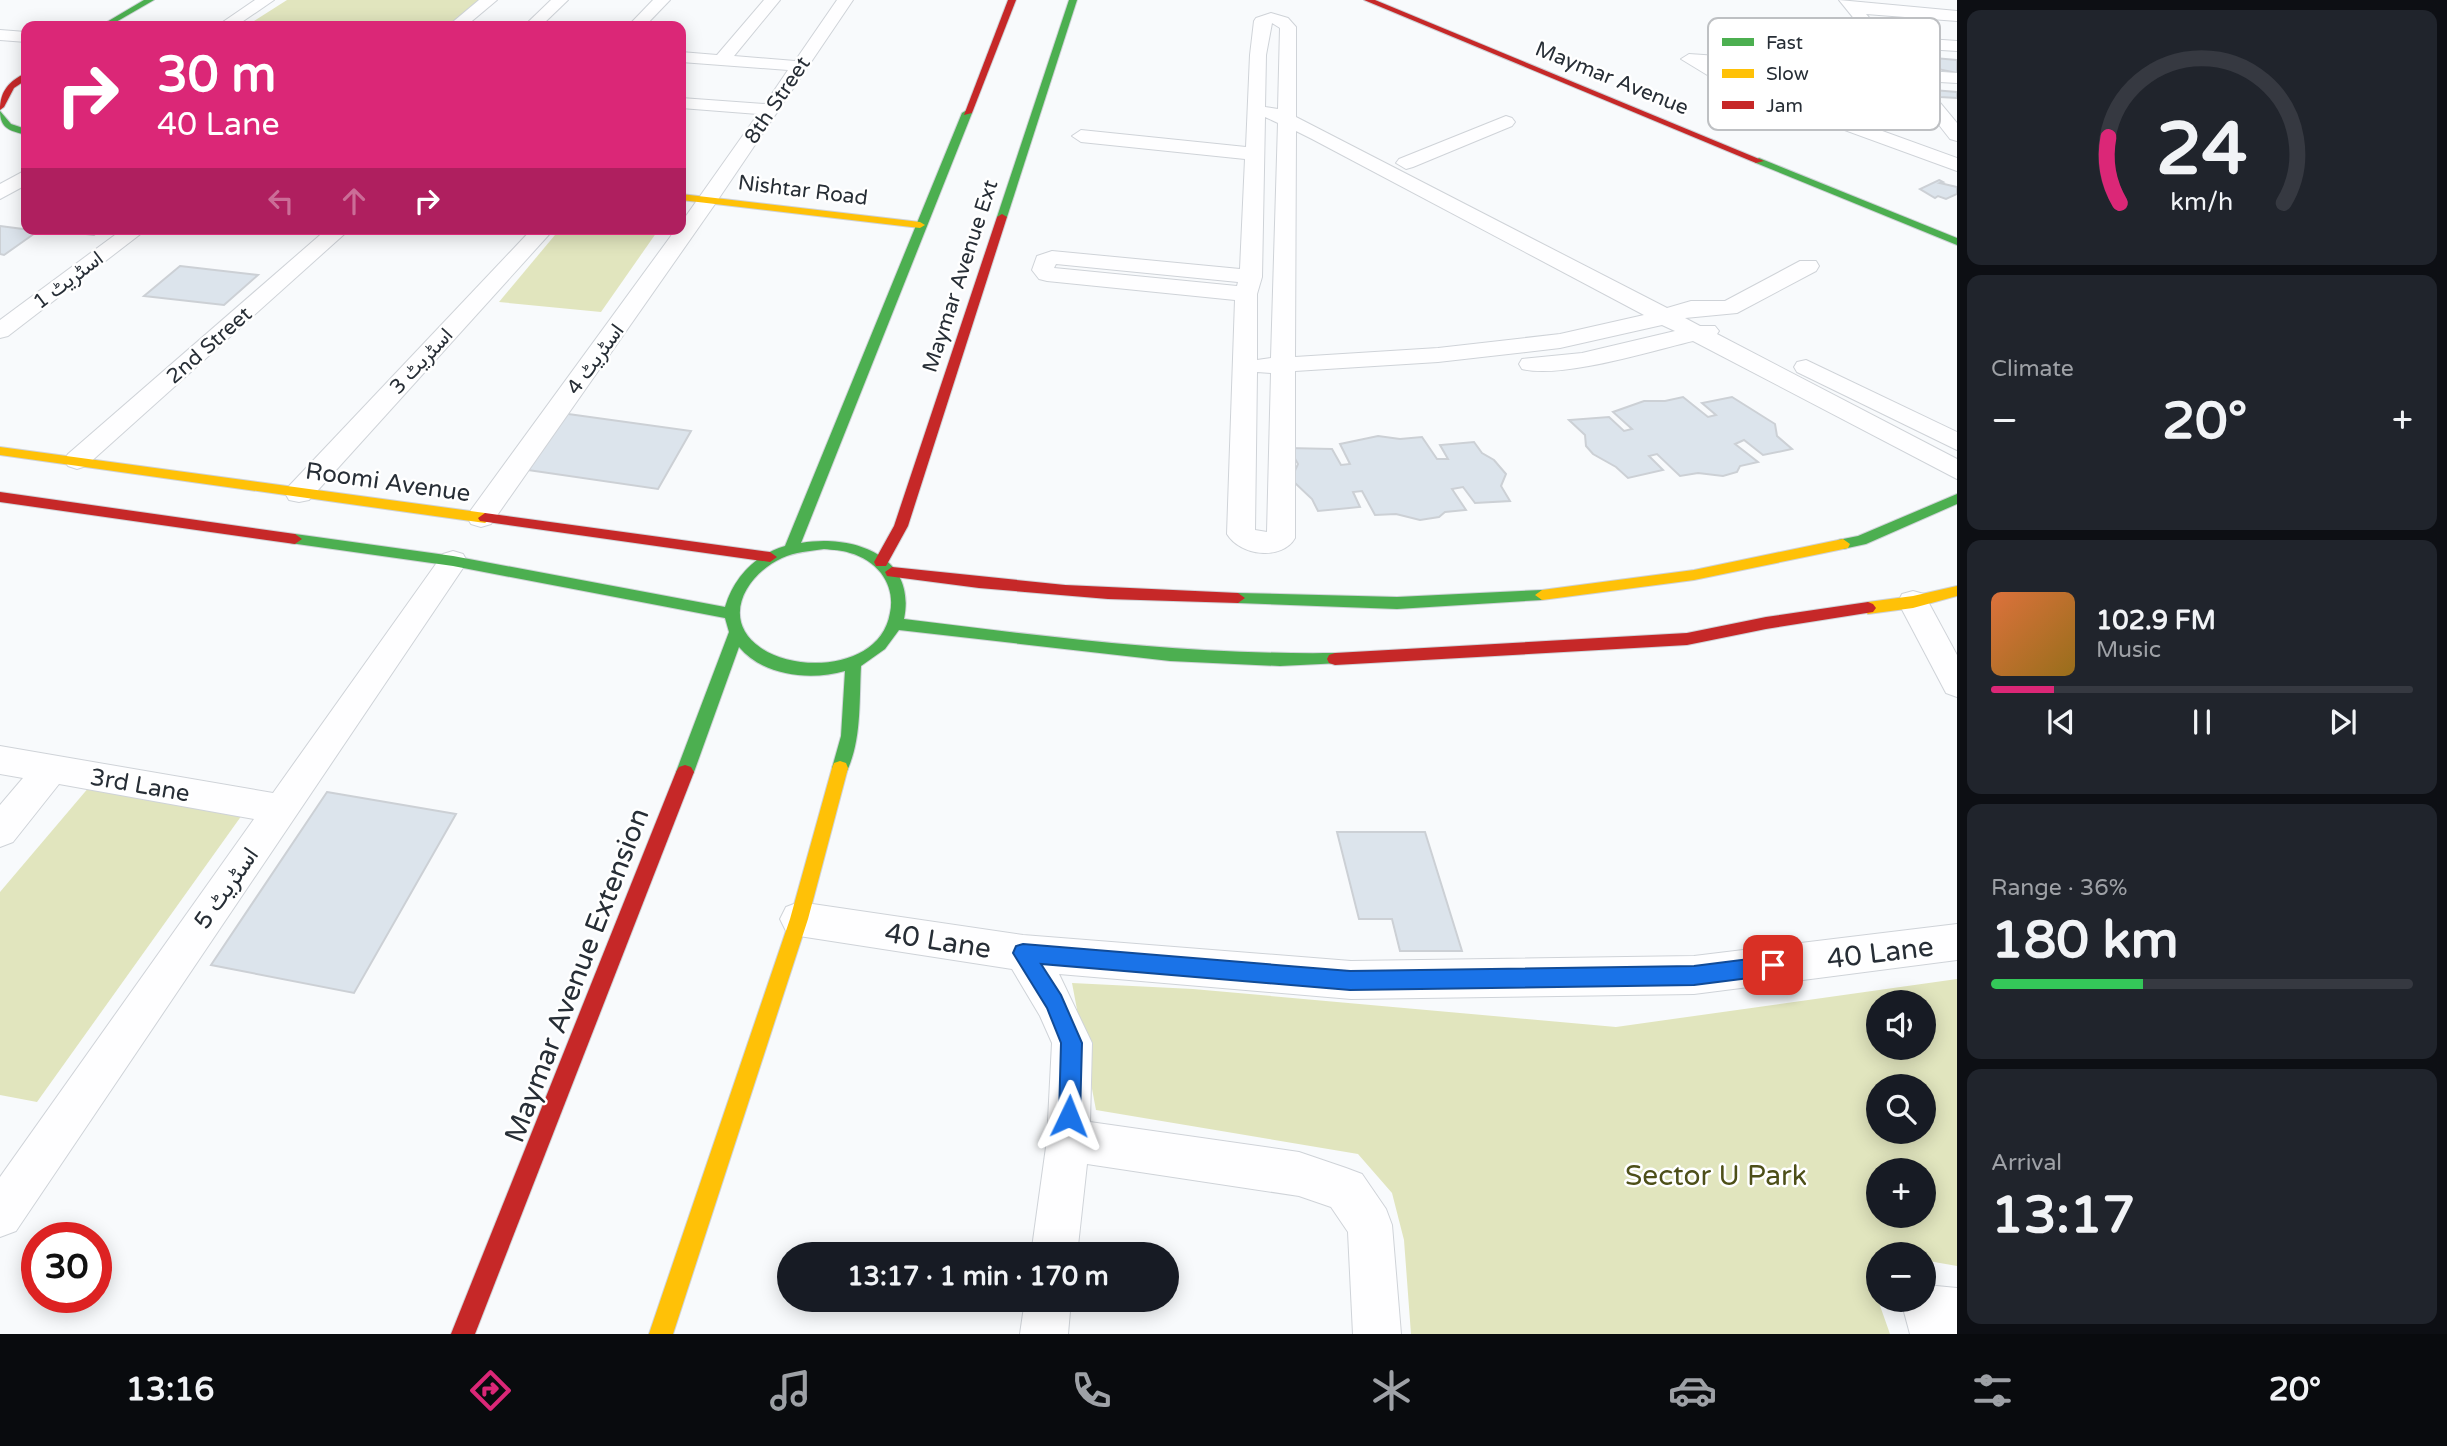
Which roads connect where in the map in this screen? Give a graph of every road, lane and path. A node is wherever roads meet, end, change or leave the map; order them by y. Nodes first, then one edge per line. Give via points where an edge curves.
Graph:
1 (150, 0) edge
2 (266, 0) edge
3 (489, 0) edge
4 (560, 0) edge
5 (662, 0) edge
6 (772, 0) edge
7 (845, 0) edge
8 (1012, 0) edge
9 (1073, 0) edge
10 (1368, 0) edge
11 (1850, 4) edge
12 (1957, 16) edge
13 (1861, 18) edge
14 (113, 21) edge
15 (233, 21) edge
16 (462, 21) edge
17 (537, 21) edge
18 (641, 21) edge
19 (0, 34) edge
20 (21, 36) edge
21 (686, 57) edge
22 (722, 60) junction
23 (1708, 60) edge
24 (800, 66) junction
25 (1708, 69) edge
26 (21, 79) edge
27 (1257, 98) junction
28 (686, 103) edge
29 (0, 107) edge
30 (770, 110) junction
31 (1286, 111) junction
32 (0, 114) edge
33 (1940, 114) edge
34 (1506, 122) dead end
35 (21, 130) edge
36 (1082, 130) dead end
37 (1861, 130) edge
38 (1957, 135) edge
39 (1255, 147) junction
40 (1406, 163) junction
41 (1957, 165) edge
42 (21, 179) edge
43 (0, 193) edge
44 (686, 198) edge
45 (708, 201) junction
46 (920, 225) junction
47 (686, 232) edge
48 (129, 235) edge
49 (333, 235) edge
50 (538, 235) edge
51 (684, 235) edge
52 (1957, 242) edge
53 (1808, 266) dead end
54 (1248, 286) junction
55 (1691, 309) junction
56 (1665, 317) junction
57 (1727, 317) junction
58 (0, 331) edge
59 (1698, 334) junction
60 (1283, 376) junction
61 (1246, 379) junction
62 (1957, 442) edge
63 (0, 451) edge
64 (78, 460) junction
65 (1957, 470) edge
66 (299, 493) junction
67 (0, 497) edge
68 (1957, 499) edge
69 (481, 517) junction
70 (791, 549) junction
71 (770, 557) junction
72 (453, 561) junction
73 (887, 567) junction
74 (1957, 591) edge
75 (1913, 602) junction
76 (730, 614) junction
77 (897, 624) junction
78 (736, 635) junction
79 (853, 663) junction
80 (1957, 684) edge
81 (0, 760) edge
82 (51, 769) junction
83 (281, 809) junction
84 (0, 831) edge
85 (799, 919) junction
86 (1957, 942) edge
87 (1023, 953) junction
88 (1068, 1140) junction
89 (0, 1215) edge
90 (1056, 1242) edge
91 (1047, 1312) edge
92 (463, 1334) edge
93 (661, 1334) edge
94 (1044, 1334) edge
95 (1377, 1334) edge

1 - 14 main road
2 - 15 street
3 - 16 street
4 - 17 street
5 - 18 street
6 - 22 street
7 - 24 street, 8th Street
8 - 46 main road, Maymar Avenue Ext
9 - 73 main road, Maymar Avenue Ext
10 - 52 main road, Maymar Avenue
11 - 12 street
11 - 13 street
19 - 20 street
21 - 22 street
22 - 24 street
23 - 25 street via 1689,59
24 - 30 street, 8th Street
26 - 29 main road via 10,87
27 - 31 street
27 - 31 street via 1262,20 1276,19 1288,27
27 - 39 street
28 - 30 street
30 - 45 street, 8th Street
31 - 40 street
31 - 56 street
31 - 60 street
32 - 35 main road via 8,126
33 - 38 street
34 - 40 street
36 - 39 street
37 - 41 street
39 - 54 street
40 - 55 street
42 - 43 street
44 - 45 main road, Nishtar Road
45 - 46 main road, Nishtar Road
45 - 47 street, اسٹریٹ 4
46 - 70 main road, Maymar Avenue Ext
48 - 58 street, اسٹریٹ 1
49 - 64 street, 2nd Street
50 - 66 street, اسٹریٹ 3
51 - 69 street, اسٹریٹ 4
53 - 57 street
54 - 54 street via 1047,274 1043,270 1052,257
54 - 61 street
55 - 56 street
55 - 57 street
56 - 59 street
56 - 60 street via 1560,341
57 - 59 street
57 - 62 street
59 - 60 street via 1582,360
59 - 65 street
60 - 61 street
60 - 61 street via 1278,542 1252,541 1241,534
63 - 64 main road, Roomi Avenue
64 - 66 main road, Roomi Avenue
66 - 69 main road, Roomi Avenue
67 - 72 main road
68 - 73 main road via 1861,540 1745,568 1579,592 1486,599 1397,603 1140,597 1010,587
69 - 71 main road, Roomi Avenue
70 - 71 main road
70 - 73 main road via 824,544 856,549
71 - 76 main road via 748,573 735,593
72 - 76 main road
72 - 83 street, اسٹریٹ 5
73 - 77 main road via 902,597
74 - 75 main road
75 - 77 main road via 1686,639 1270,661 1090,648
75 - 80 street
76 - 78 main road
77 - 79 main road via 880,646
78 - 79 main road via 754,656 783,668 818,671
78 - 92 main road, Maymar Avenue Extension
79 - 85 main road via 849,736
81 - 82 street, 3rd Lane
82 - 83 street, 3rd Lane
82 - 84 street
83 - 89 street, اسٹریٹ 5
85 - 87 street, 40 Lane
85 - 93 main road
86 - 87 street, 40 Lane via 1694,975 1350,980
87 - 88 street via 1054,1002 1072,1043
88 - 90 street
88 - 95 street via 1299,1174 1346,1190 1370,1225
91 - 94 street

